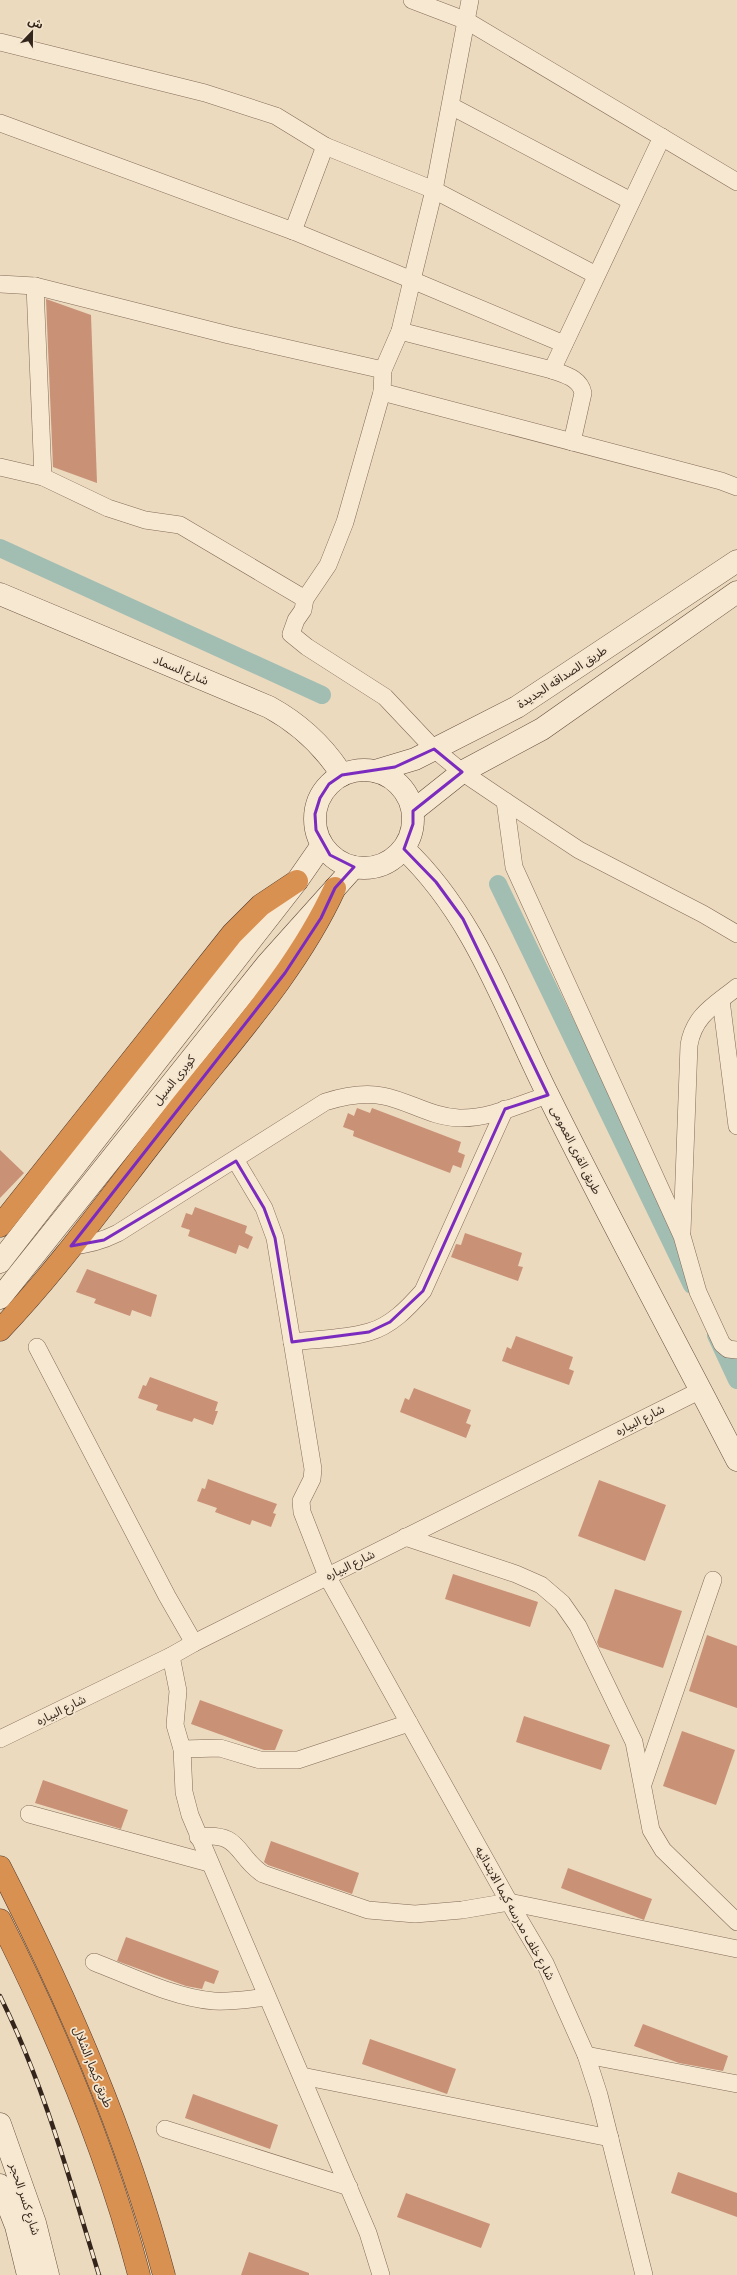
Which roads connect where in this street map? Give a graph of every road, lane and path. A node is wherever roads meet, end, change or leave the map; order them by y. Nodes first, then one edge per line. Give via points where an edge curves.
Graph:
1 (412, 0) edge
2 (470, 0) edge
3 (467, 21) junction
4 (0, 42) edge
5 (451, 106) junction
6 (0, 123) edge
7 (662, 136) junction
8 (325, 146) junction
9 (737, 182) edge
10 (434, 190) junction
11 (631, 201) junction
12 (293, 231) junction
13 (596, 275) junction
14 (412, 280) junction
15 (0, 284) edge
16 (35, 286) junction
17 (400, 330) junction
18 (564, 344) junction
19 (383, 370) junction
20 (552, 370) junction
21 (382, 392) junction
22 (572, 442) junction
23 (0, 467) edge
24 (43, 477) junction
25 (737, 487) edge
26 (737, 561) edge
27 (737, 592) edge
28 (0, 594) edge
29 (305, 599) junction
30 (434, 749) junction
31 (375, 771) junction
32 (462, 772) junction
33 (342, 775) junction
34 (505, 801) junction
35 (413, 811) junction
36 (322, 845) junction
37 (404, 849) junction
38 (354, 867) junction
39 (297, 881) junction
40 (335, 888) junction
41 (737, 934) edge
42 (737, 987) edge
43 (721, 1000) junction
44 (548, 1095) junction
45 (505, 1109) junction
46 (737, 1126) edge
47 (236, 1161) junction
48 (0, 1226) edge
49 (682, 1236) junction
50 (71, 1246) junction
51 (0, 1262) edge
52 (0, 1298) edge
53 (0, 1330) edge
54 (292, 1342) junction
55 (37, 1348) dead end
56 (737, 1350) edge
57 (701, 1390) junction
58 (737, 1460) edge
59 (405, 1537) junction
60 (327, 1576) junction
61 (713, 1580) dead end
62 (194, 1642) junction
63 (171, 1656) junction
64 (409, 1723) junction
65 (0, 1739) edge
66 (182, 1749) junction
67 (643, 1784) junction
68 (29, 1814) dead end
69 (198, 1837) junction
70 (209, 1863) junction
71 (0, 1867) edge
72 (508, 1902) junction
73 (0, 1920) edge
74 (737, 1922) edge
75 (737, 1949) edge
76 (43, 1951) junction
77 (20, 1961) junction
78 (94, 1962) dead end
79 (267, 1997) junction
80 (586, 2055) junction
81 (302, 2076) junction
82 (737, 2084) edge
83 (0, 2124) edge
84 (165, 2129) dead end
85 (610, 2138) junction
86 (0, 2185) edge
87 (349, 2188) junction
88 (28, 2275) edge
89 (48, 2275) edge
90 (139, 2275) edge
91 (164, 2275) edge
92 (381, 2275) edge
93 (644, 2275) edge

1 - 3 street
2 - 3 street
3 - 5 street
3 - 7 street
4 - 8 street via 247,105 276,116
5 - 10 street
5 - 11 street
6 - 12 street
7 - 9 street
7 - 11 street
8 - 10 street
8 - 12 street
10 - 13 street
10 - 14 street
11 - 13 street
12 - 14 street
13 - 18 street
14 - 17 street
14 - 18 street
15 - 16 street
16 - 19 street
16 - 24 street
17 - 19 street
17 - 20 street
18 - 20 street
19 - 21 street
20 - 22 street via 573,378 582,387 583,393
21 - 22 street
21 - 29 street via 345,522 328,565
22 - 25 street
23 - 24 street
24 - 29 street via 108,508 145,520 180,525
26 - 30 street, طريق الصداقه الجديدة via 517,708
27 - 32 street via 542,729
28 - 33 street, شارع السماد via 269,707 304,728 331,758
29 - 30 street via 303,610 291,634 385,697
30 - 31 street, طريق الصداقه الجديدة via 415,759
30 - 32 street
31 - 33 street via 358,771
31 - 35 street via 400,785
32 - 34 street
32 - 35 street
33 - 36 street via 329,784 320,798 315,814 316,830
34 - 41 street via 579,850
34 - 49 street via 514,867
35 - 37 street via 412,831
36 - 38 street via 341,863
36 - 39 street, كوبرى السيل
37 - 38 street via 382,866
37 - 44 street, طريق القرى العمومى via 436,882 463,919
38 - 40 street, كوبرى السيل
39 - 48 highway via 262,905 232,934
39 - 51 street, كوبرى السيل
40 - 50 highway via 305,946
40 - 52 street, كوبرى السيل via 267,964
42 - 43 street
43 - 46 street
43 - 49 street via 691,1031
44 - 45 street
44 - 57 street, طريق القرى العمومى
45 - 47 street via 476,1117 460,1118 427,1112 384,1096 344,1096 325,1102
45 - 54 street via 423,1292 390,1322 369,1332
47 - 50 street via 104,1240 88,1245
47 - 54 street, شارع خلف مدرسه كيما الابتدائيه via 264,1208 275,1238
49 - 56 street via 698,1292 722,1344 728,1349
50 - 53 highway via 50,1274
54 - 60 street, شارع خلف مدرسه كيما الابتدائيه via 313,1469 310,1483 301,1501 302,1512
55 - 62 street via 167,1596
57 - 58 street, طريق القرى العمومى
57 - 59 street, شارع البياره
59 - 60 street, شارع البياره
59 - 67 street via 516,1574 541,1585 562,1603 578,1626 634,1742
60 - 62 street, شارع البياره
60 - 64 street, شارع خلف مدرسه كيما الابتدائيه
61 - 67 street
62 - 63 street, شارع البياره
63 - 65 street, شارع البياره
63 - 66 street via 178,1691 175,1725
64 - 66 street via 298,1760 260,1760 220,1748
64 - 72 street, شارع خلف مدرسه كيما الابتدائيه
66 - 69 street via 184,1792
67 - 74 street via 651,1830 663,1850
68 - 70 street
69 - 70 street
69 - 72 street via 209,1836 230,1841 262,1874 368,1910 415,1914 462,1910
70 - 79 street
71 - 76 highway, طريق كيما, الشلال
72 - 75 street
72 - 80 street, شارع خلف مدرسه كيما الابتدائيه via 545,1963
73 - 77 highway, طريق كيما, الشلال
76 - 77 highway
76 - 91 highway, طريق كيما, الشلال via 107,2102 135,2179
77 - 90 highway, طريق كيما, الشلال via 85,2110 113,2187
78 - 79 street via 186,1996 213,2001
79 - 81 street
80 - 82 street
80 - 85 street, شارع خلف مدرسه كيما الابتدائيه
81 - 85 street
81 - 87 street
83 - 89 street, شارع كسر الحجر via 35,2223
84 - 87 street
85 - 93 street, شارع خلف مدرسه كيما الابتدائيه
86 - 88 street, شارع كسر الحجر via 16,2226
87 - 92 street via 368,2233

